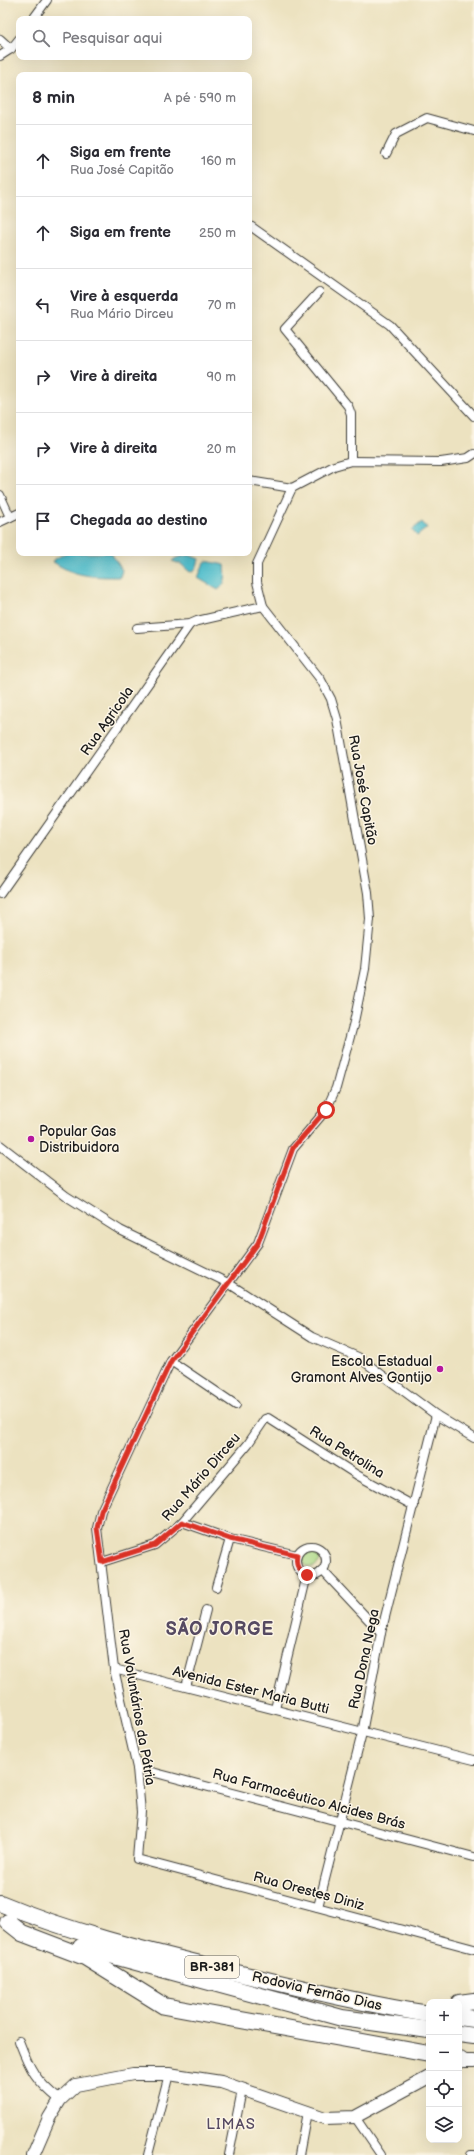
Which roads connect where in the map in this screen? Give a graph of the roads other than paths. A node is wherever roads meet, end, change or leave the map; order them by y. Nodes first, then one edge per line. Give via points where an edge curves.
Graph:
1 (47, 0) edge
2 (36, 16) edge
3 (0, 39) edge
4 (16, 43) edge
5 (11, 49) junction
6 (0, 56) edge
7 (474, 130) edge
8 (386, 154) dead end
9 (252, 227) edge
10 (319, 292) dead end
11 (474, 416) edge
12 (474, 454) edge
13 (351, 461) junction
14 (252, 481) edge
15 (292, 488) junction
16 (0, 495) edge
17 (16, 514) edge
18 (10, 517) junction
19 (0, 522) edge
20 (263, 606) junction
21 (190, 624) junction
22 (137, 628) dead end
23 (0, 894) edge
24 (0, 1145) edge
25 (228, 1283) junction
26 (171, 1361) junction
27 (236, 1405) dead end
28 (436, 1415) junction
29 (268, 1418) joint
30 (474, 1438) edge
31 (414, 1506) junction
32 (182, 1522) junction
33 (230, 1539) junction
34 (297, 1555) junction
35 (102, 1562) junction
36 (322, 1570) junction
37 (307, 1575) junction
38 (216, 1586) dead end
39 (206, 1610) dead end
40 (381, 1633) junction
41 (114, 1669) junction
42 (186, 1686) junction
43 (275, 1709) junction
44 (362, 1733) junction
45 (474, 1760) edge
46 (137, 1768) junction
47 (340, 1820) junction
48 (474, 1857) edge
49 (136, 1859) joint
50 (0, 1903) edge
51 (318, 1907) junction
52 (4, 1921) edge
53 (474, 1949) edge
54 (328, 1994) junction
55 (474, 2001) edge
56 (462, 2003) edge
57 (426, 2006) edge
58 (426, 2014) edge
59 (462, 2017) edge
60 (474, 2019) edge
61 (426, 2030) edge
62 (462, 2034) edge
63 (474, 2036) edge
64 (20, 2041) dead end
65 (426, 2053) edge
66 (169, 2074) junction
67 (426, 2079) edge
68 (242, 2090) junction
69 (60, 2100) junction
70 (307, 2112) junction
71 (355, 2117) junction
72 (33, 2155) edge
73 (148, 2155) edge
74 (229, 2155) edge
75 (299, 2155) edge
76 (381, 2155) edge

1 - 2 street
3 - 5 street
4 - 5 street
5 - 6 street
7 - 8 street via 427,118 396,134
9 - 11 street via 390,325
10 - 13 street via 285,329 348,406 351,414
12 - 13 street via 468,458 441,462
13 - 15 street via 334,466
14 - 15 street
15 - 20 street, Rua José Capitão via 256,564
16 - 18 street
17 - 18 street
18 - 19 street
20 - 21 street
20 - 25 street, Rua José Capitão via 321,680 331,699 337,719 368,892 370,919 364,976 336,1088 326,1110 293,1148 258,1243
21 - 22 street
21 - 23 street, Rua Agricola
24 - 25 street via 66,1196 120,1230
25 - 26 street, Rua Voluntários da Pátria
25 - 28 street via 312,1337 358,1357
26 - 27 street
26 - 35 street, Rua Voluntários da Pátria via 101,1511 97,1528
28 - 30 street
28 - 31 street, Rua Dona Nega
29 - 31 street, Rua Petrolina via 357,1475
29 - 32 street, Rua Mário Dirceu via 265,1418 248,1444
31 - 40 street, Rua Dona Nega
32 - 33 street
32 - 35 street, Rua Mário Dirceu via 155,1545
33 - 34 street
33 - 38 street
34 - 36 street via 307,1546 317,1547 325,1557 325,1566
34 - 37 street via 299,1570
35 - 41 street, Rua Voluntários da Pátria
36 - 37 street via 315,1575
36 - 40 street
37 - 43 street
39 - 42 street
40 - 44 street, Rua Dona Nega
41 - 42 street, Avenida Ester Maria Butti
41 - 46 street, Rua Voluntários da Pátria
42 - 43 street, Avenida Ester Maria Butti
43 - 44 street, Avenida Ester Maria Butti
44 - 45 street, Avenida Ester Maria Butti
44 - 47 street, Rua Dona Nega
46 - 47 street, Rua Farmacêutico Alcides Brás
46 - 49 street, Rua Voluntários da Pátria via 141,1812
47 - 48 street, Rua Farmacêutico Alcides Brás
47 - 51 street, Rua Dona Nega
49 - 51 street, Rua Orestes Diniz
50 - 54 highway, Rodovia Fernão Dias / BR-381 via 33,1917 112,1943
51 - 53 street, Rua Orestes Diniz
52 - 61 highway, Rodovia Fernão Dias / BR-381 via 108,1955 342,2018
52 - 65 highway via 22,1933 85,1957 164,2006
54 - 57 highway
54 - 58 highway, Rodovia Fernão Dias / BR-381
55 - 56 highway
59 - 60 highway
62 - 63 highway
64 - 69 street via 28,2066 39,2082
66 - 68 street via 221,2082
66 - 69 street via 133,2074 76,2085
66 - 73 street
67 - 71 street
68 - 70 street
68 - 74 street
69 - 72 street
70 - 71 street via 325,2118
70 - 75 street
71 - 76 street

